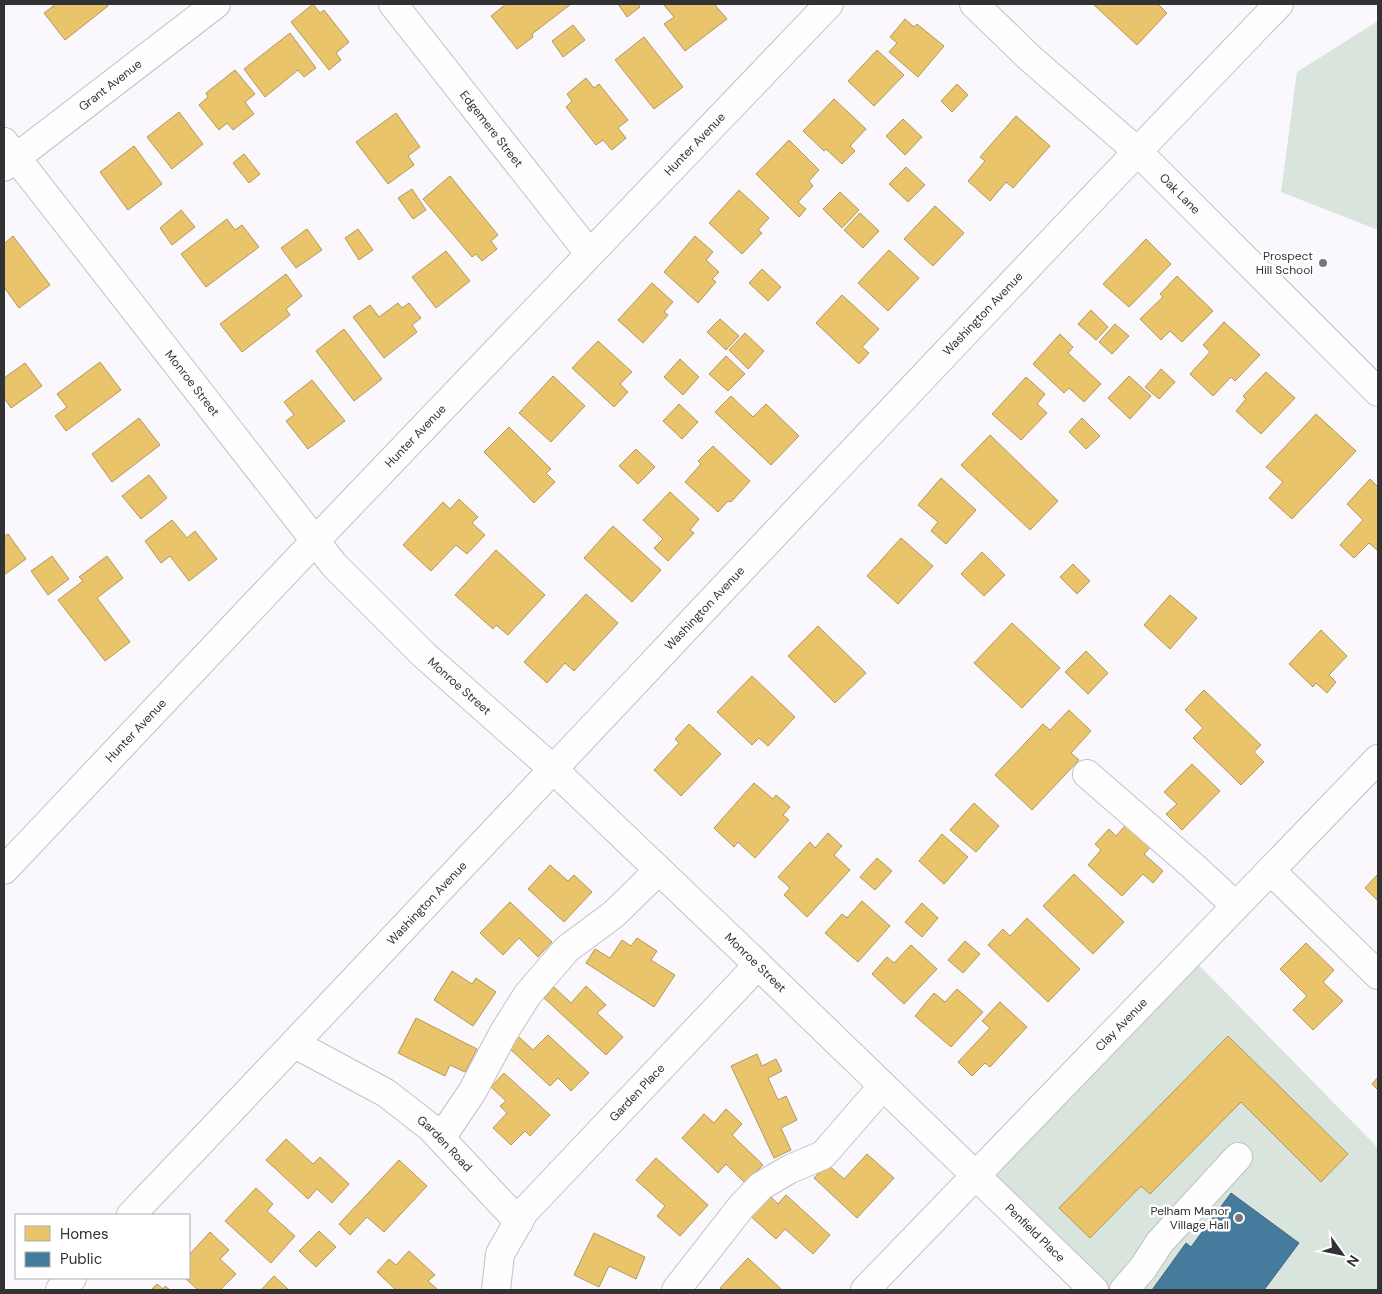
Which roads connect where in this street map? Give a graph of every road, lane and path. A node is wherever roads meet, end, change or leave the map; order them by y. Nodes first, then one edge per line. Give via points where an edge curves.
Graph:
1 (216, 4) edge
2 (393, 4) edge
3 (829, 4) edge
4 (974, 4) edge
5 (1279, 4) edge
6 (1137, 151) junction
7 (8, 156) edge
8 (589, 253) junction
9 (1378, 392) edge
10 (315, 541) junction
11 (1378, 759) edge
12 (553, 769) junction
13 (1087, 774) dead end
14 (4, 870) edge
15 (659, 870) junction
16 (1271, 871) junction
17 (1236, 906) junction
18 (758, 965) junction
19 (1378, 975) edge
20 (295, 1044) junction
21 (883, 1086) junction
22 (441, 1138) junction
23 (1238, 1157) dead end
24 (976, 1176) junction
25 (133, 1214) edge
26 (519, 1222) junction
27 (71, 1279) edge
28 (60, 1290) edge
29 (496, 1290) edge
30 (676, 1290) edge
31 (865, 1290) edge
32 (1094, 1290) edge
33 (1124, 1290) edge

1 - 7 street, Grant Avenue
2 - 8 street, Edgemere Street
3 - 8 street, Hunter Avenue
4 - 6 street, Oak Lane via 1031,59
5 - 6 street, Washington Avenue
6 - 9 street, Oak Lane
6 - 12 street, Washington Avenue
7 - 10 street, Monroe Street
8 - 10 street, Hunter Avenue
10 - 12 street, Monroe Street via 334,565 424,655
10 - 14 street, Hunter Avenue
11 - 16 street, Clay Avenue
12 - 15 street, Monroe Street
12 - 20 street, Washington Avenue
13 - 17 street
15 - 18 street, Monroe Street
15 - 22 street via 614,914 566,949 528,994 472,1092
16 - 17 street, Clay Avenue
16 - 19 street
17 - 24 street, Clay Avenue
18 - 21 street, Monroe Street
18 - 26 street, Garden Place via 524,1212
20 - 22 street, Garden Road via 386,1094
20 - 25 street, Washington Avenue
21 - 24 street, Monroe Street
21 - 30 street via 823,1155 790,1168 761,1186
22 - 26 street, Garden Road
23 - 33 street via 1160,1242
24 - 31 street, Clay Avenue
24 - 32 street, Penfield Place
26 - 29 street via 500,1254
27 - 28 street

